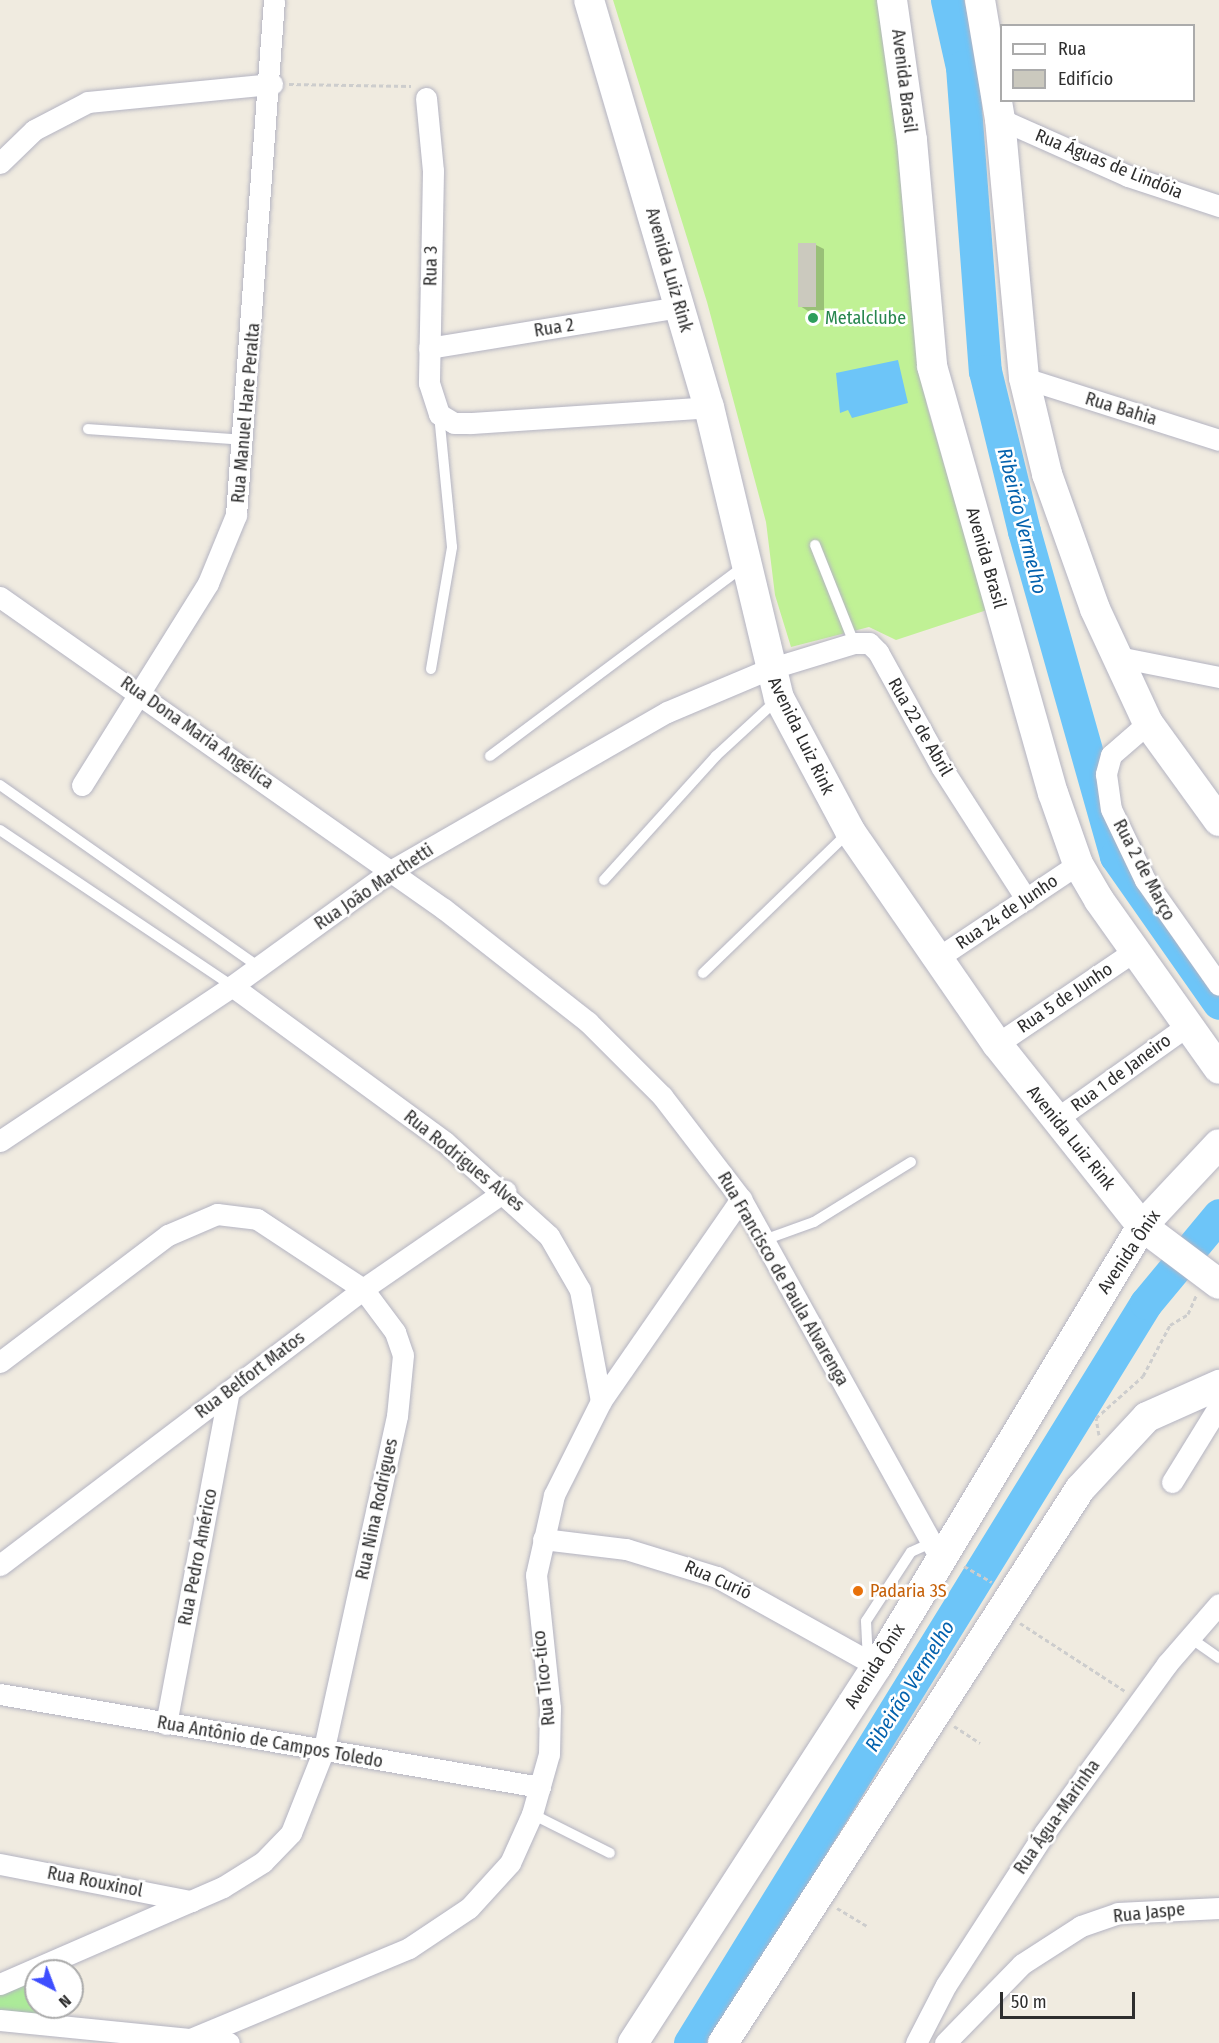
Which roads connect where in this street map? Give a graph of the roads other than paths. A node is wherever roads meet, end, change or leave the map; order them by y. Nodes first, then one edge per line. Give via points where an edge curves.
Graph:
1 (274, 0) edge
2 (590, 0) edge
3 (892, 0) edge
4 (980, 0) edge
5 (272, 84) junction
6 (426, 98) road end
7 (1000, 119) junction
8 (0, 163) edge
9 (1219, 207) edge
10 (679, 307) junction
11 (429, 348) junction
12 (1024, 378) junction
13 (709, 408) junction
14 (446, 418) junction
15 (88, 429) dead end
16 (245, 440) junction
17 (1219, 440) edge
18 (815, 546) dead end
19 (743, 567) junction
20 (0, 597) edge
21 (854, 643) junction
22 (1118, 657) junction
23 (431, 669) dead end
24 (769, 669) junction
25 (1219, 676) edge
26 (143, 694) junction
27 (779, 698) junction
28 (1148, 723) junction
29 (489, 756) dead end
30 (0, 785) edge
31 (82, 785) dead end
32 (1219, 821) edge
33 (0, 830) edge
34 (850, 831) junction
35 (1078, 864) junction
36 (392, 870) junction
37 (604, 880) dead end
38 (1026, 899) junction
39 (1133, 952) junction
40 (936, 959) junction
41 (258, 966) junction
42 (703, 973) dead end
43 (1219, 985) edge
44 (232, 986) junction
45 (1187, 1026) junction
46 (996, 1044) junction
47 (1219, 1069) edge
48 (1056, 1119) junction
49 (0, 1141) edge
50 (1219, 1144) edge
51 (911, 1162) dead end
52 (505, 1191) junction
53 (741, 1199) junction
54 (1142, 1226) junction
55 (764, 1240) junction
56 (1209, 1278) edge
57 (363, 1289) junction
58 (0, 1362) edge
59 (1219, 1385) edge
60 (229, 1391) junction
61 (600, 1401) junction
62 (1219, 1406) edge
63 (1172, 1482) dead end
64 (543, 1539) junction
65 (944, 1555) junction
66 (0, 1565) edge
67 (1219, 1605) edge
68 (1189, 1637) junction
69 (1219, 1658) edge
70 (872, 1663) junction
71 (0, 1694) edge
72 (166, 1724) junction
73 (323, 1752) junction
74 (540, 1787) junction
75 (532, 1814) junction
76 (610, 1853) dead end
77 (0, 1864) edge
78 (191, 1901) junction
79 (1219, 1908) edge
80 (0, 1984) edge
81 (0, 2020) edge
82 (182, 2042) edge
83 (229, 2043) edge
84 (633, 2043) edge
85 (723, 2043) edge
86 (916, 2043) edge
87 (945, 2043) edge

1 - 5 street, Rua Manuel Hare Peralta
2 - 10 main road, Avenida Luiz Rink
3 - 35 main road, Avenida Brasil via 912,140 932,366 1053,792
4 - 7 main road
5 - 8 street via 88,102 34,130
5 - 16 street, Rua Manuel Hare Peralta
6 - 11 street, Rua 3 via 433,171
7 - 9 street, Rua Águas de Lindóia via 1128,176
7 - 12 main road
10 - 11 street, Rua 2
10 - 13 main road, Avenida Luiz Rink
11 - 14 street, Rua 3 via 430,401
12 - 17 street, Rua Bahia
12 - 22 main road via 1047,474
13 - 14 street
13 - 19 main road, Avenida Luiz Rink
14 - 23 lane via 452,547
15 - 16 lane
16 - 26 street, Rua Manuel Hare Peralta via 242,486 224,547
18 - 21 lane
19 - 24 main road, Avenida Luiz Rink
19 - 29 lane
20 - 26 street, Rua Dona Maria Angélica
21 - 24 street
21 - 38 street, Rua 22 de Abril via 869,643 878,652 942,768
22 - 25 street
22 - 28 main road
24 - 27 main road, Avenida Luiz Rink
24 - 36 street, Rua João Marchetti via 667,712
26 - 31 street, Rua Manuel Hare Peralta
26 - 36 street, Rua Dona Maria Angélica
27 - 34 main road, Avenida Luiz Rink
27 - 37 lane via 716,756
28 - 32 main road
28 - 43 street, Rua 2 de Março via 1111,755 1106,774 1111,809 1145,880
30 - 41 lane
33 - 44 lane
34 - 40 main road, Avenida Luiz Rink
34 - 42 lane
35 - 38 street, Rua 24 de Junho
35 - 39 main road, Avenida Brasil
36 - 41 street, Rua João Marchetti
36 - 53 street, Rua Francisco de Paula Alvarenga via 588,1023 662,1096
38 - 40 street, Rua 24 de Junho
39 - 45 main road, Avenida Brasil
39 - 46 street, Rua 5 de Junho
40 - 46 main road, Avenida Luiz Rink
41 - 44 street, Rua João Marchetti
44 - 49 street, Rua João Marchetti
44 - 52 street, Rua Rodrigues Alves
45 - 47 main road, Avenida Brasil
45 - 48 street, Rua 1 de Janeiro
46 - 48 main road, Avenida Luiz Rink
48 - 54 main road, Avenida Luiz Rink
50 - 54 main road, Avenida Ônix
51 - 55 lane via 814,1222
52 - 57 street, Rua Belfort Matos
52 - 61 street, Rua Rodrigues Alves via 549,1236 571,1270 589,1326
53 - 55 street, Rua Francisco de Paula Alvarenga
53 - 61 street, Rua Tico-tico
54 - 56 main road, Avenida Luiz Rink
54 - 65 main road, Avenida Ônix
55 - 65 street, Rua Francisco de Paula Alvarenga
57 - 58 street, Rua Nina Rodrigues via 257,1219 217,1214 168,1235
57 - 60 street, Rua Belfort Matos
57 - 73 street, Rua Nina Rodrigues via 395,1332 402,1380
59 - 85 main road via 1147,1417 1103,1461 1004,1592 935,1714
60 - 66 street, Rua Belfort Matos
60 - 72 street, Rua Pedro Américo
61 - 64 street, Rua Tico-tico via 554,1495
62 - 63 street
64 - 70 street, Rua Curió via 669,1559 776,1606
64 - 74 street, Rua Tico-tico via 537,1617 550,1730
65 - 70 main road, Avenida Ônix
67 - 68 street, Rua Água-Marinha
68 - 69 lane
68 - 86 street, Rua Água-Marinha via 996,1905
70 - 84 main road, Avenida Ônix
71 - 72 street, Rua Antônio de Campos Toledo
72 - 73 street, Rua Antônio de Campos Toledo
73 - 74 street, Rua Antônio de Campos Toledo
73 - 78 street, Rua Nina Rodrigues via 302,1815 277,1849 250,1871
74 - 75 street, Rua Tico-tico
75 - 76 lane
75 - 82 street, Rua Tico-tico via 492,1887 448,1925 409,1948
77 - 78 street, Rua Rouxinol
78 - 80 street, Rua Nina Rodrigues
79 - 87 street, Rua Jaspe via 1118,1913 1081,1926 1022,1964
81 - 82 street
82 - 83 street

